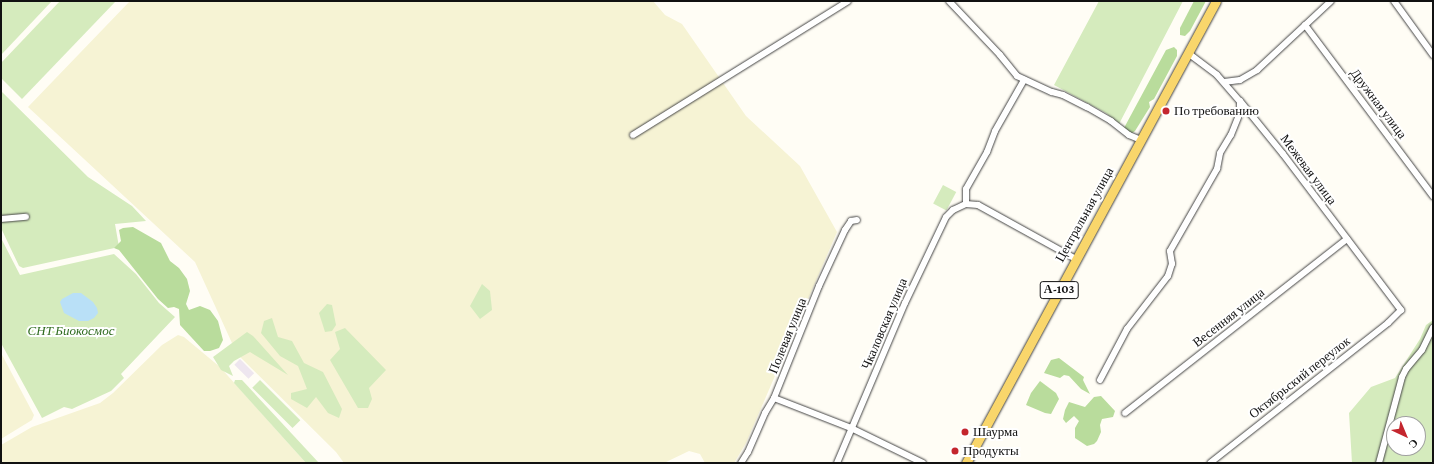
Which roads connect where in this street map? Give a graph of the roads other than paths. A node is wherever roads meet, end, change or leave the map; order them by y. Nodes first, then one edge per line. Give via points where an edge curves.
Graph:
1 (848, 1) edge
2 (949, 1) edge
3 (1216, 1) edge
4 (1331, 1) edge
5 (1394, 1) edge
6 (1305, 25) junction
7 (1188, 53) junction
8 (1433, 54) edge
9 (1024, 80) junction
10 (1224, 82) junction
11 (1240, 101) junction
12 (633, 135) dead end
13 (1140, 140) junction
14 (1433, 196) edge
15 (966, 204) junction
16 (26, 217) dead end
17 (1, 219) edge
18 (857, 220) dead end
19 (1347, 239) junction
20 (1076, 259) junction
21 (1401, 310) joint
22 (1433, 327) edge
23 (1100, 380) dead end
24 (774, 398) junction
25 (1125, 414) dead end
26 (851, 428) junction
27 (741, 463) edge
28 (837, 463) edge
29 (923, 463) edge
30 (966, 463) edge
31 (1210, 463) edge
32 (1379, 463) edge

1 - 12 street
2 - 9 street via 1017,76
3 - 7 main road, Центральная улица / А-103
4 - 6 street
5 - 8 street
6 - 10 street via 1257,70 1240,80
6 - 14 street, Дружная улица
7 - 10 street, Межевая улица via 1208,66
7 - 13 main road, Центральная улица / А-103
9 - 13 street via 1063,95 1111,120
9 - 15 street via 966,189
10 - 11 street, Межевая улица
11 - 19 street, Межевая улица
11 - 23 street via 1240,113 1220,153 1218,169 1170,251 1172,264 1168,276 1127,329
13 - 20 main road, Центральная улица / А-103
15 - 20 street via 978,205 990,211
15 - 26 street, Чкаловская улица via 953,210 946,217 929,250
16 - 17 street
18 - 24 street, Полевая улица via 851,221 845,230
19 - 21 street, Межевая улица
19 - 25 street, Весенняя улица
20 - 30 main road, Центральная улица / А-103
21 - 31 street, Октябрьский переулок
22 - 32 street via 1422,350 1402,377
24 - 26 street
24 - 27 street, Полевая улица
26 - 28 street, Чкаловская улица
26 - 29 street

